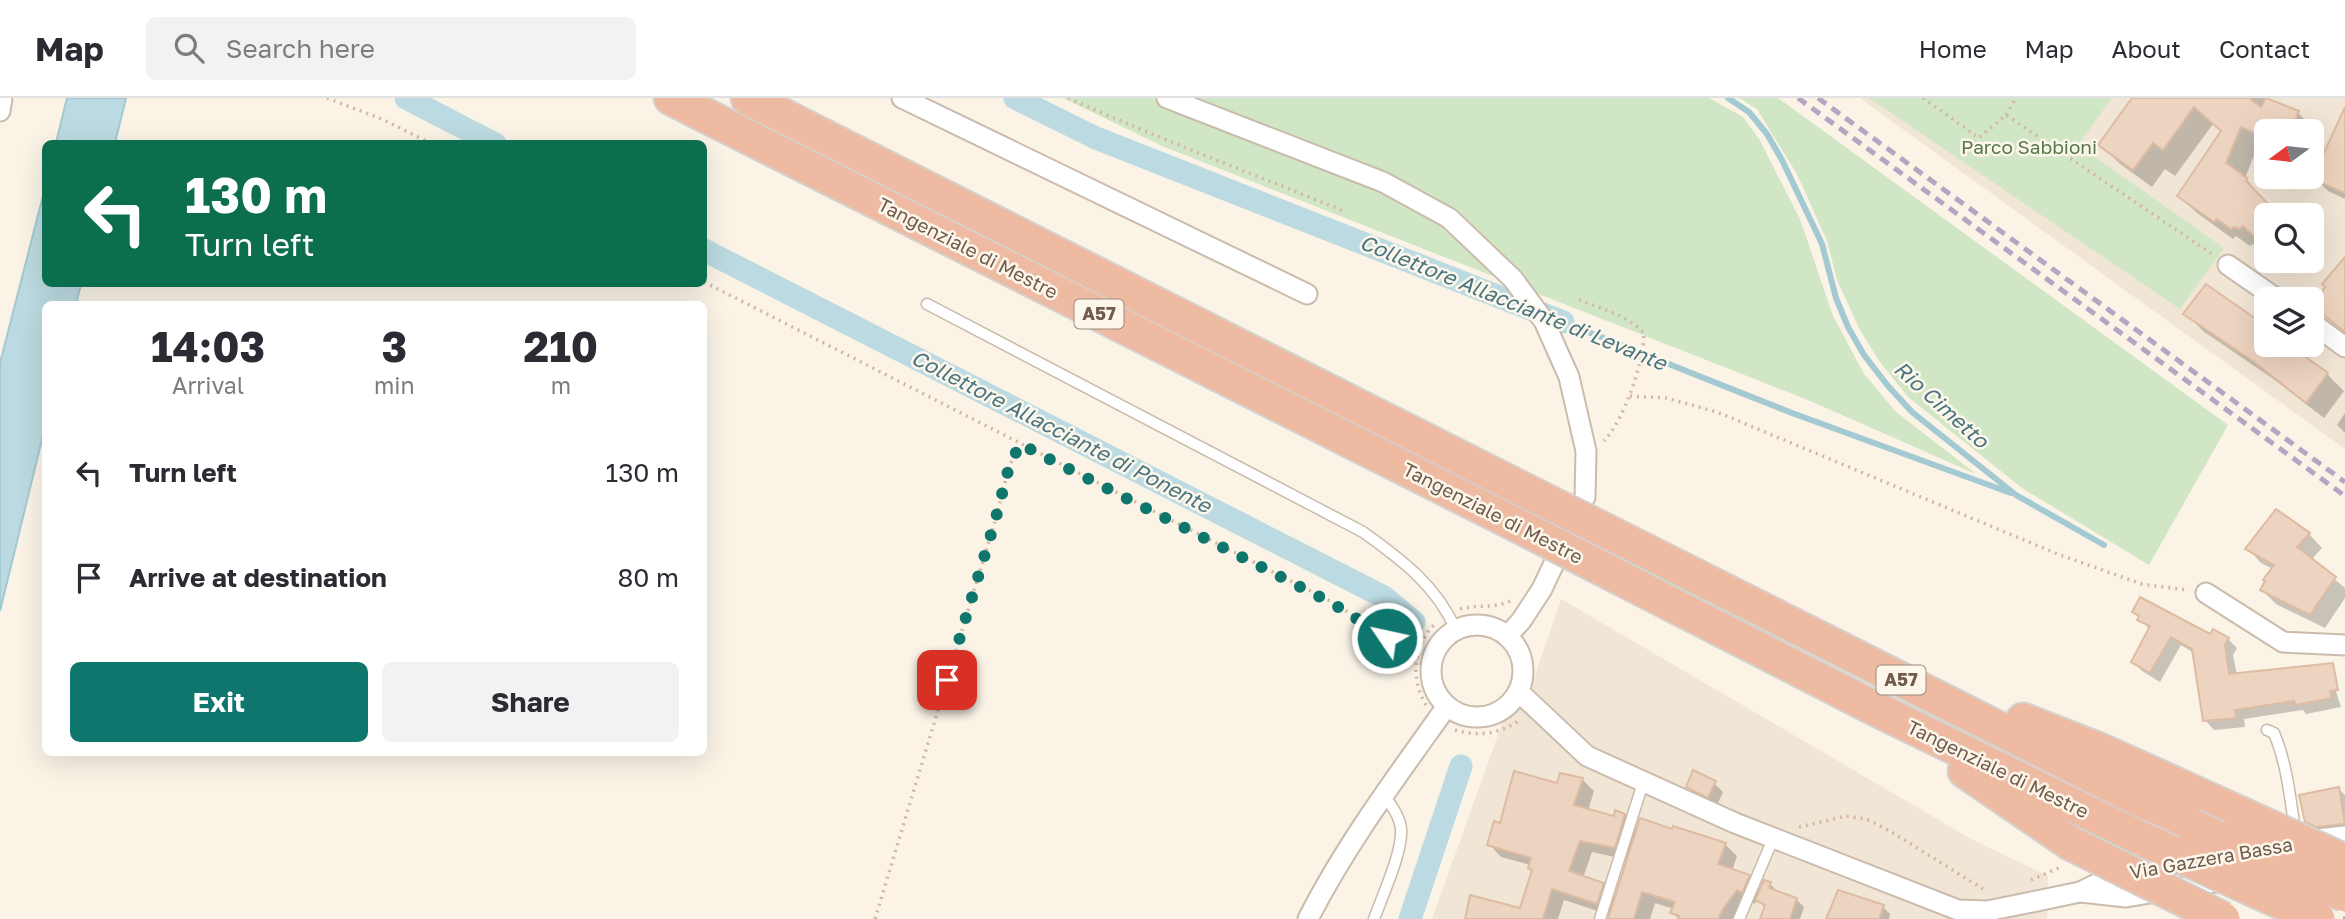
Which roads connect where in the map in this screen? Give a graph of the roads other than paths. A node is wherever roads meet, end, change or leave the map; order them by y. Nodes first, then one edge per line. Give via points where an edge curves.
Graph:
1 (2, 98) edge
2 (671, 98) edge
3 (748, 98) edge
4 (902, 98) edge
5 (1167, 98) edge
6 (0, 111) edge
7 (2228, 265) road end
8 (2260, 287) edge
9 (1307, 294) dead end
10 (927, 304) dead end
11 (2324, 332) edge
12 (2345, 347) edge
13 (2206, 593) road end
14 (1452, 621) junction
15 (1507, 636) junction
16 (2345, 645) edge
17 (1835, 648) junction
18 (1519, 692) junction
19 (1874, 708) junction
20 (1442, 713) junction
21 (2267, 730) dead end
22 (1643, 783) junction
23 (1384, 795) junction
24 (2345, 836) edge
25 (1773, 839) junction
26 (2296, 842) junction
27 (2345, 855) edge
28 (2345, 860) edge
29 (2080, 892) junction
30 (2345, 895) edge
31 (1308, 919) edge
32 (1374, 919) edge
33 (1600, 919) edge
34 (1739, 919) edge
35 (2223, 919) edge
36 (2318, 919) edge

1 - 6 street
2 - 19 highway, Tangenziale di Mestre / A57, bridge
3 - 17 highway, Tangenziale di Mestre / A57, bridge
4 - 9 street
5 - 15 street via 1384,182 1449,218 1533,303 1569,377 1586,451 1585,497 1542,589
7 - 8 street
10 - 14 lane via 1363,532 1410,566
11 - 12 street
13 - 16 street via 2283,642
14 - 15 street via 1483,625
14 - 20 street via 1424,664
15 - 18 street via 1523,662
17 - 28 highway, A57, bridge via 2102,751
17 - 30 highway, Tangenziale di Mestre / A57, bridge via 2192,827
18 - 20 street via 1508,707 1491,716
18 - 22 street, Via Gazzera Bassa via 1587,756
19 - 35 highway, A57, bridge via 2070,843
19 - 36 highway, Tangenziale di Mestre / A57, bridge
20 - 23 street
21 - 26 lane via 2274,733 2286,768
22 - 25 street, Via Gazzera Bassa
22 - 33 lane
23 - 31 street
23 - 32 lane via 1401,829
24 - 26 street, Via Gazzera Bassa
25 - 29 street, Via Gazzera Bassa via 1958,911 1987,911
25 - 34 lane
26 - 29 street, Via Gazzera Bassa via 2115,875
27 - 29 street, Via Gazzera Bassa via 2126,897

